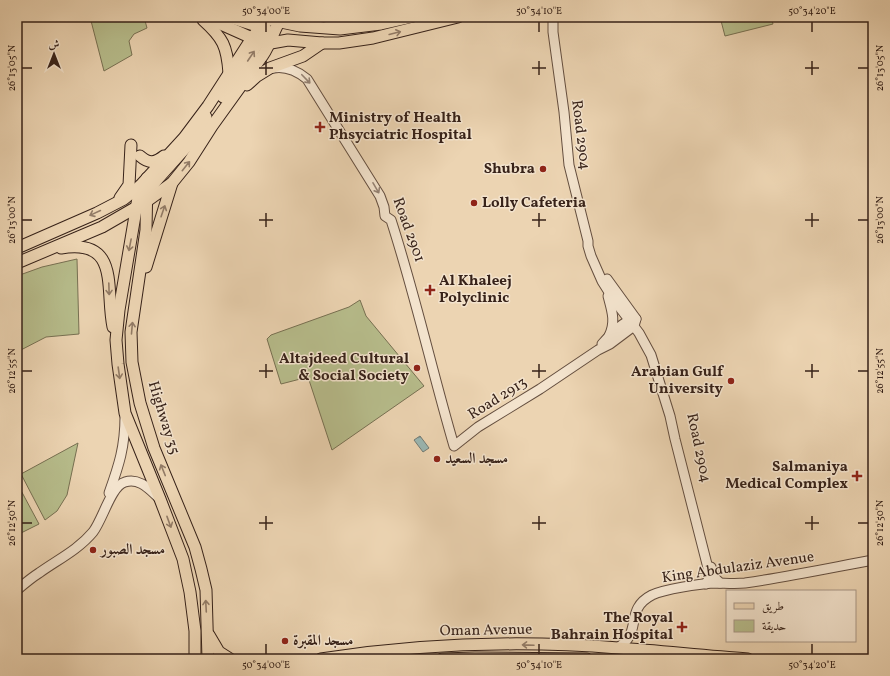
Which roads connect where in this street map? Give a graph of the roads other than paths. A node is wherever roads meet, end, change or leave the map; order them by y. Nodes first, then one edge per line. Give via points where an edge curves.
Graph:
1 (199, 17) edge
2 (205, 17) edge
3 (229, 17) edge
4 (326, 17) edge
5 (412, 17) edge
6 (458, 17) edge
7 (549, 17) edge
8 (553, 17) edge
9 (381, 24) junction
10 (361, 26) junction
11 (270, 28) edge
12 (553, 32) junction
13 (322, 43) junction
14 (270, 68) junction
15 (229, 73) junction
16 (234, 96) junction
17 (208, 106) junction
18 (212, 126) junction
19 (184, 138) junction
20 (131, 145) dead end
21 (140, 156) dead end
22 (172, 183) junction
23 (144, 192) junction
24 (112, 205) junction
25 (588, 241) junction
26 (17, 248) edge
27 (43, 253) junction
28 (17, 263) edge
29 (607, 289) junction
30 (135, 302) junction
31 (634, 321) junction
32 (609, 336) junction
33 (116, 340) junction
34 (598, 350) junction
35 (125, 413) junction
36 (675, 422) junction
37 (454, 446) joint
38 (160, 499) junction
39 (97, 526) junction
40 (873, 560) edge
41 (720, 583) junction
42 (706, 584) junction
43 (17, 590) edge
44 (195, 631) junction
45 (632, 632) junction
46 (208, 633) junction
47 (618, 648) junction
48 (646, 651) junction
49 (186, 659) edge
50 (195, 659) edge
51 (208, 659) edge
52 (230, 659) edge
53 (321, 659) edge
54 (442, 659) edge
55 (587, 659) edge
56 (748, 659) edge

1 - 15 main road via 213,29 222,42 226,50
2 - 11 main road
3 - 11 main road
4 - 10 main road
5 - 9 main road
13 -> 6 main road via 362,40
7 - 12 street, Road 2904
8 - 12 street, Road 2904
9 - 10 main road
9 - 11 main road via 369,33 323,38
10 - 11 main road via 340,29
11 - 13 main road via 288,40
11 - 15 main road
11 - 16 main road via 263,55
18 -> 11 main road via 218,106
12 - 25 street, Road 2904 via 569,165
13 - 14 main road via 303,56
14 - 16 main road
14 -> 37 street, Road 2901 via 290,69 307,79 382,199 385,216 391,220 411,285
15 - 17 main road
16 - 18 main road
17 - 19 main road
17 - 23 main road via 197,135
22 -> 18 main road via 194,156
19 - 21 main road via 155,162 145,161
19 - 23 main road
20 - 24 main road via 129,185 122,197
22 - 23 main road
30 -> 22 main road
23 - 24 main road
23 - 27 main road via 102,227
23 - 30 main road, Highway 35 via 146,230
23 -> 33 main road, Highway 35 via 123,283
24 -> 26 main road
25 - 29 street, Road 2904 via 593,262
25 - 31 street, Road 2904 via 601,269
27 - 28 main road
27 -> 33 main road via 73,247 83,247 98,253 108,272 111,319
29 - 31 street, Road 2904
29 - 32 street via 614,317
46 -> 30 main road, Highway 35 via 206,590 195,547 154,448 140,403 132,362 131,332
31 - 32 street, Road 2913
31 - 34 street, Road 2913 via 610,344
31 - 36 street, Road 2904 via 656,356
32 - 34 street, Road 2913
33 -> 35 main road, Highway 35
34 - 37 street, Road 2913 via 566,373 478,427
35 - 38 main road, Highway 35
35 - 39 street via 125,436 120,463
36 - 41 street, Road 2904 via 712,572
36 - 42 street, Road 2904 via 709,572
38 - 39 street via 144,485 132,481 125,482 115,489
38 -> 44 main road, Highway 35 via 183,559
39 - 43 street via 78,546
40 - 41 street, King Abdulaziz Avenue via 787,577
41 - 42 street, King Abdulaziz Avenue
42 - 45 street, King Abdulaziz Avenue via 666,590 645,599 636,611
44 - 49 main road via 192,649
44 - 50 main road, Highway 35
45 - 47 street, King Abdulaziz Avenue via 628,641
45 - 48 street
46 - 51 main road, Highway 35
46 - 52 main road via 219,652
47 - 48 main road, Oman Avenue
47 -> 53 main road, Oman Avenue via 504,644 393,650
48 - 56 main road, Oman Avenue
54 - 55 main road, Oman Avenue

